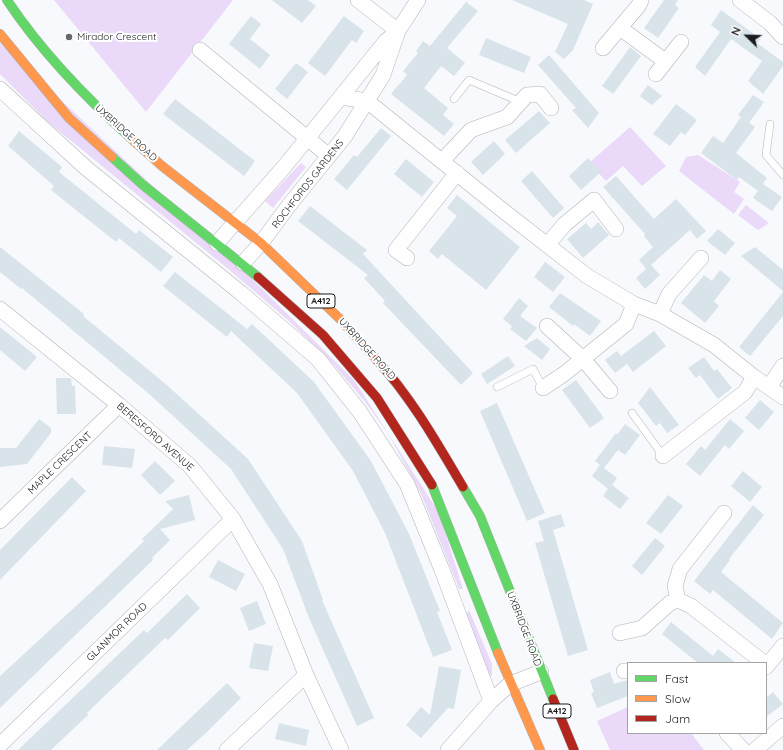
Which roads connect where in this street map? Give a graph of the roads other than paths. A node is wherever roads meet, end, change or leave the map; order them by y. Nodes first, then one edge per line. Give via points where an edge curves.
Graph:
1 (7, 0) edge
2 (358, 0) edge
3 (418, 0) edge
4 (641, 0) edge
5 (740, 0) edge
6 (620, 28) junction
7 (398, 31) junction
8 (0, 34) edge
9 (783, 37) edge
10 (681, 42) dead end
11 (603, 48) dead end
12 (200, 50) dead end
13 (665, 61) junction
14 (656, 74) dead end
15 (0, 89) edge
16 (341, 97) junction
17 (454, 99) dead end
18 (367, 101) junction
19 (521, 102) junction
20 (551, 108) dead end
21 (770, 124) dead end
22 (307, 138) junction
23 (329, 156) junction
24 (442, 161) junction
25 (457, 173) junction
26 (783, 175) edge
27 (234, 222) junction
28 (616, 229) dead end
29 (217, 243) junction
30 (262, 243) junction
31 (547, 245) junction
32 (407, 258) dead end
33 (701, 258) dead end
34 (243, 263) junction
35 (634, 304) junction
36 (0, 309) edge
37 (660, 314) junction
38 (547, 326) dead end
39 (583, 359) junction
40 (783, 366) edge
41 (754, 377) junction
42 (497, 387) dead end
43 (770, 387) junction
44 (543, 388) joint
45 (610, 391) dead end
46 (783, 397) edge
47 (119, 405) junction
48 (632, 413) dead end
49 (663, 456) joint
50 (724, 513) dead end
51 (3, 514) edge
52 (233, 519) junction
53 (678, 600) junction
54 (620, 634) dead end
55 (783, 646) edge
56 (762, 662) edge
57 (767, 664) edge
58 (541, 672) junction
59 (306, 675) junction
60 (510, 684) junction
61 (492, 701) junction
62 (783, 726) edge
63 (728, 734) edge
64 (0, 745) edge
65 (227, 750) edge
66 (341, 750) edge
67 (448, 750) edge
68 (540, 750) edge
69 (574, 750) edge
70 (743, 750) edge
71 (754, 750) edge

1 - 27 main road, UXBRIDGE ROAD / A412 via 28,32 98,108 162,166
2 - 7 street
3 - 7 street, ROCHFORDS GARDENS
4 - 6 street
5 - 9 street via 770,23
6 - 11 street
6 - 13 street
7 - 16 street, ROCHFORDS GARDENS via 386,41
7 - 18 street, ROCHFORDS GARDENS via 383,75
8 - 29 main road, A412 via 69,118 142,185
10 - 13 street
12 - 22 street
13 - 14 street
15 - 61 street via 86,168 241,293 318,359 360,412 407,484
16 - 18 street
16 - 22 street, ROCHFORDS GARDENS
17 - 19 lane via 469,80
18 - 23 street, ROCHFORDS GARDENS
18 - 24 street
19 - 20 street via 527,95 540,94
19 - 24 street via 507,117 471,130
21 - 26 lane via 766,155
22 - 23 street
22 - 27 street, ROCHFORDS GARDENS
23 - 30 street, ROCHFORDS GARDENS
24 - 25 street
25 - 31 street
25 - 32 street via 396,250
27 - 29 street, ROCHFORDS GARDENS
27 - 30 main road, UXBRIDGE ROAD / A412
28 - 31 street via 594,200 565,224
29 - 34 main road, A412
30 - 34 street, ROCHFORDS GARDENS
30 - 58 main road, UXBRIDGE ROAD / A412 via 341,320 392,375 431,432 480,516
31 - 35 street via 587,276
33 - 37 street via 668,294
34 - 60 main road, A412 via 323,335 377,398 433,486
35 - 37 street
35 - 39 street via 626,324
36 - 47 street, BERESFORD AVENUE
37 - 41 street via 714,345
38 - 39 street
39 - 44 street
39 - 45 street
40 - 43 street
41 - 43 street
41 - 49 street via 745,392
42 - 44 lane via 533,369
43 - 46 street
47 - 51 street, MAPLE CRESCENT
47 - 52 street, BERESFORD AVENUE via 190,466
48 - 49 lane
50 - 53 street via 680,569 675,586
52 - 59 street, BERESFORD AVENUE via 270,584
52 - 64 street, GLANMOR ROAD
53 - 54 street via 670,603 642,628
53 - 56 street via 691,606
55 - 57 street
58 - 60 street
58 - 69 main road, UXBRIDGE ROAD / A412
59 - 65 street
59 - 66 street, BERESFORD AVENUE
60 - 61 street
60 - 68 main road, A412
61 - 67 street
62 - 71 street
63 - 70 street

